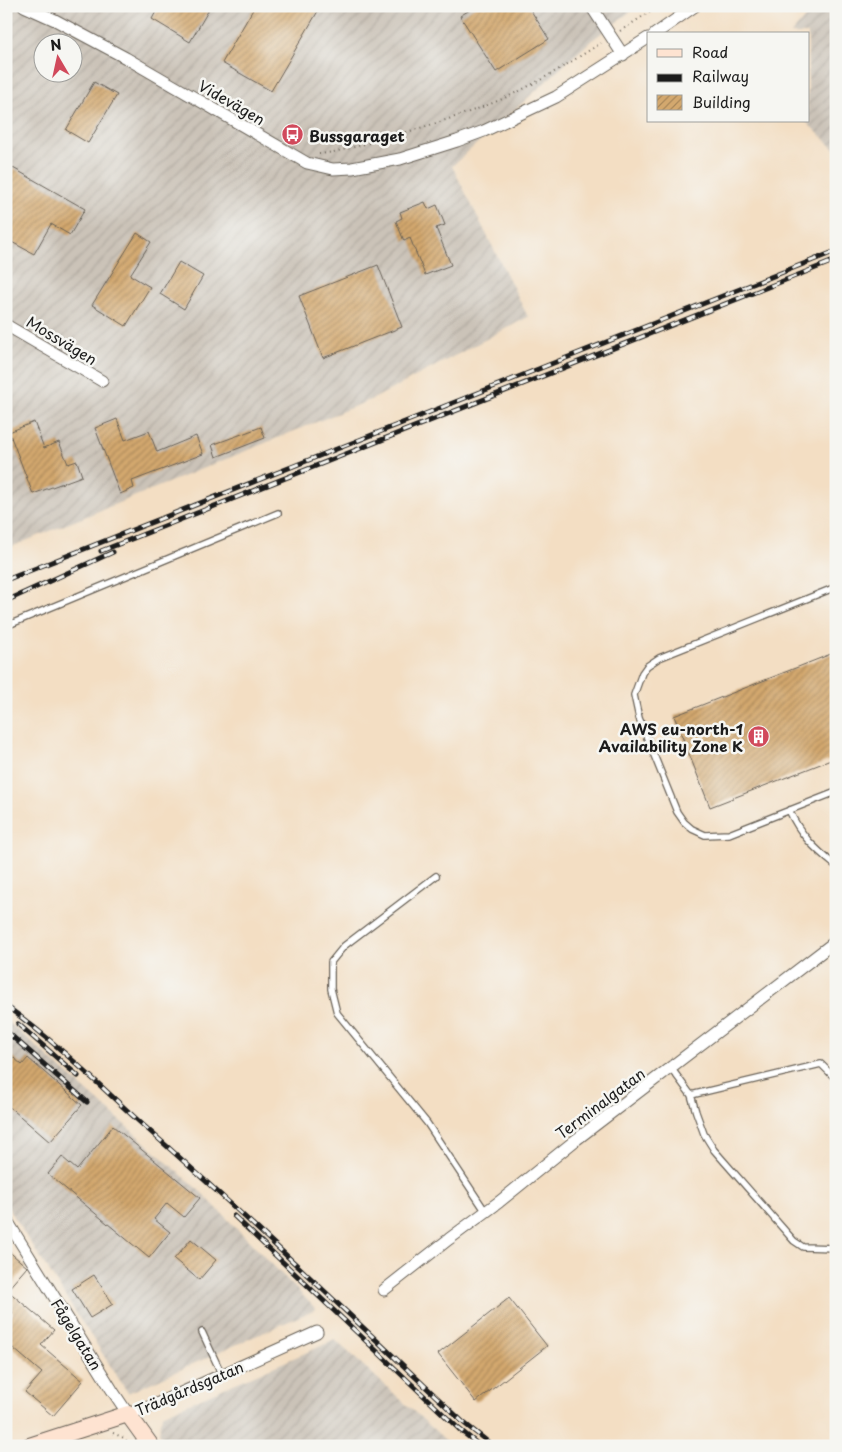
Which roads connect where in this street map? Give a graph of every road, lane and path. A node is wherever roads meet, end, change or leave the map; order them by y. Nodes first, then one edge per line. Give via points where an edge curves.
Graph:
1 (24, 6) edge
2 (591, 6) edge
3 (659, 6) edge
4 (695, 6) edge
5 (658, 32) edge
6 (612, 37) junction
7 (647, 39) edge
8 (623, 55) junction
9 (315, 154) dead end
10 (6, 325) edge
11 (102, 381) dead end
12 (278, 513) dead end
13 (836, 587) edge
14 (6, 626) edge
15 (836, 792) edge
16 (789, 810) junction
17 (836, 866) edge
18 (436, 876) dead end
19 (836, 941) edge
20 (671, 1068) junction
21 (836, 1079) edge
22 (691, 1095) junction
23 (486, 1212) junction
24 (6, 1219) edge
25 (836, 1248) edge
26 (384, 1290) dead end
27 (202, 1332) dead end
28 (317, 1332) dead end
29 (222, 1375) junction
30 (128, 1414) junction
31 (110, 1433) dead end
32 (29, 1446) edge
33 (131, 1446) edge
34 (151, 1446) edge

1 - 8 street, Videvägen via 126,58 307,164 333,169 400,159 484,131 556,97
2 - 6 street
3 - 6 path
4 - 5 street
6 - 8 street
6 - 9 path via 542,79 472,111 375,141
7 - 8 street, Videvägen
10 - 11 street, Mossvägen
12 - 14 lane
13 - 16 lane via 659,658 642,673 634,695 639,718 677,812 692,829 705,835 729,834
15 - 16 lane
16 - 17 lane via 805,838
18 - 23 lane via 344,946 331,962 331,989 337,1013 427,1123
19 - 20 street, Terminalgatan
20 - 22 lane
20 - 23 street, Terminalgatan
21 - 22 lane via 821,1064
22 - 25 lane via 704,1134 714,1150 794,1241 803,1248
23 - 26 street, Terminalgatan
24 - 30 street, Fågelgatan
27 - 29 lane
28 - 29 street, Trädgårdsgatan
29 - 30 street, Trädgårdsgatan
30 - 32 street, Trädgårdsgatan
30 - 34 street, Fågelgatan
31 - 33 path via 124,1438

